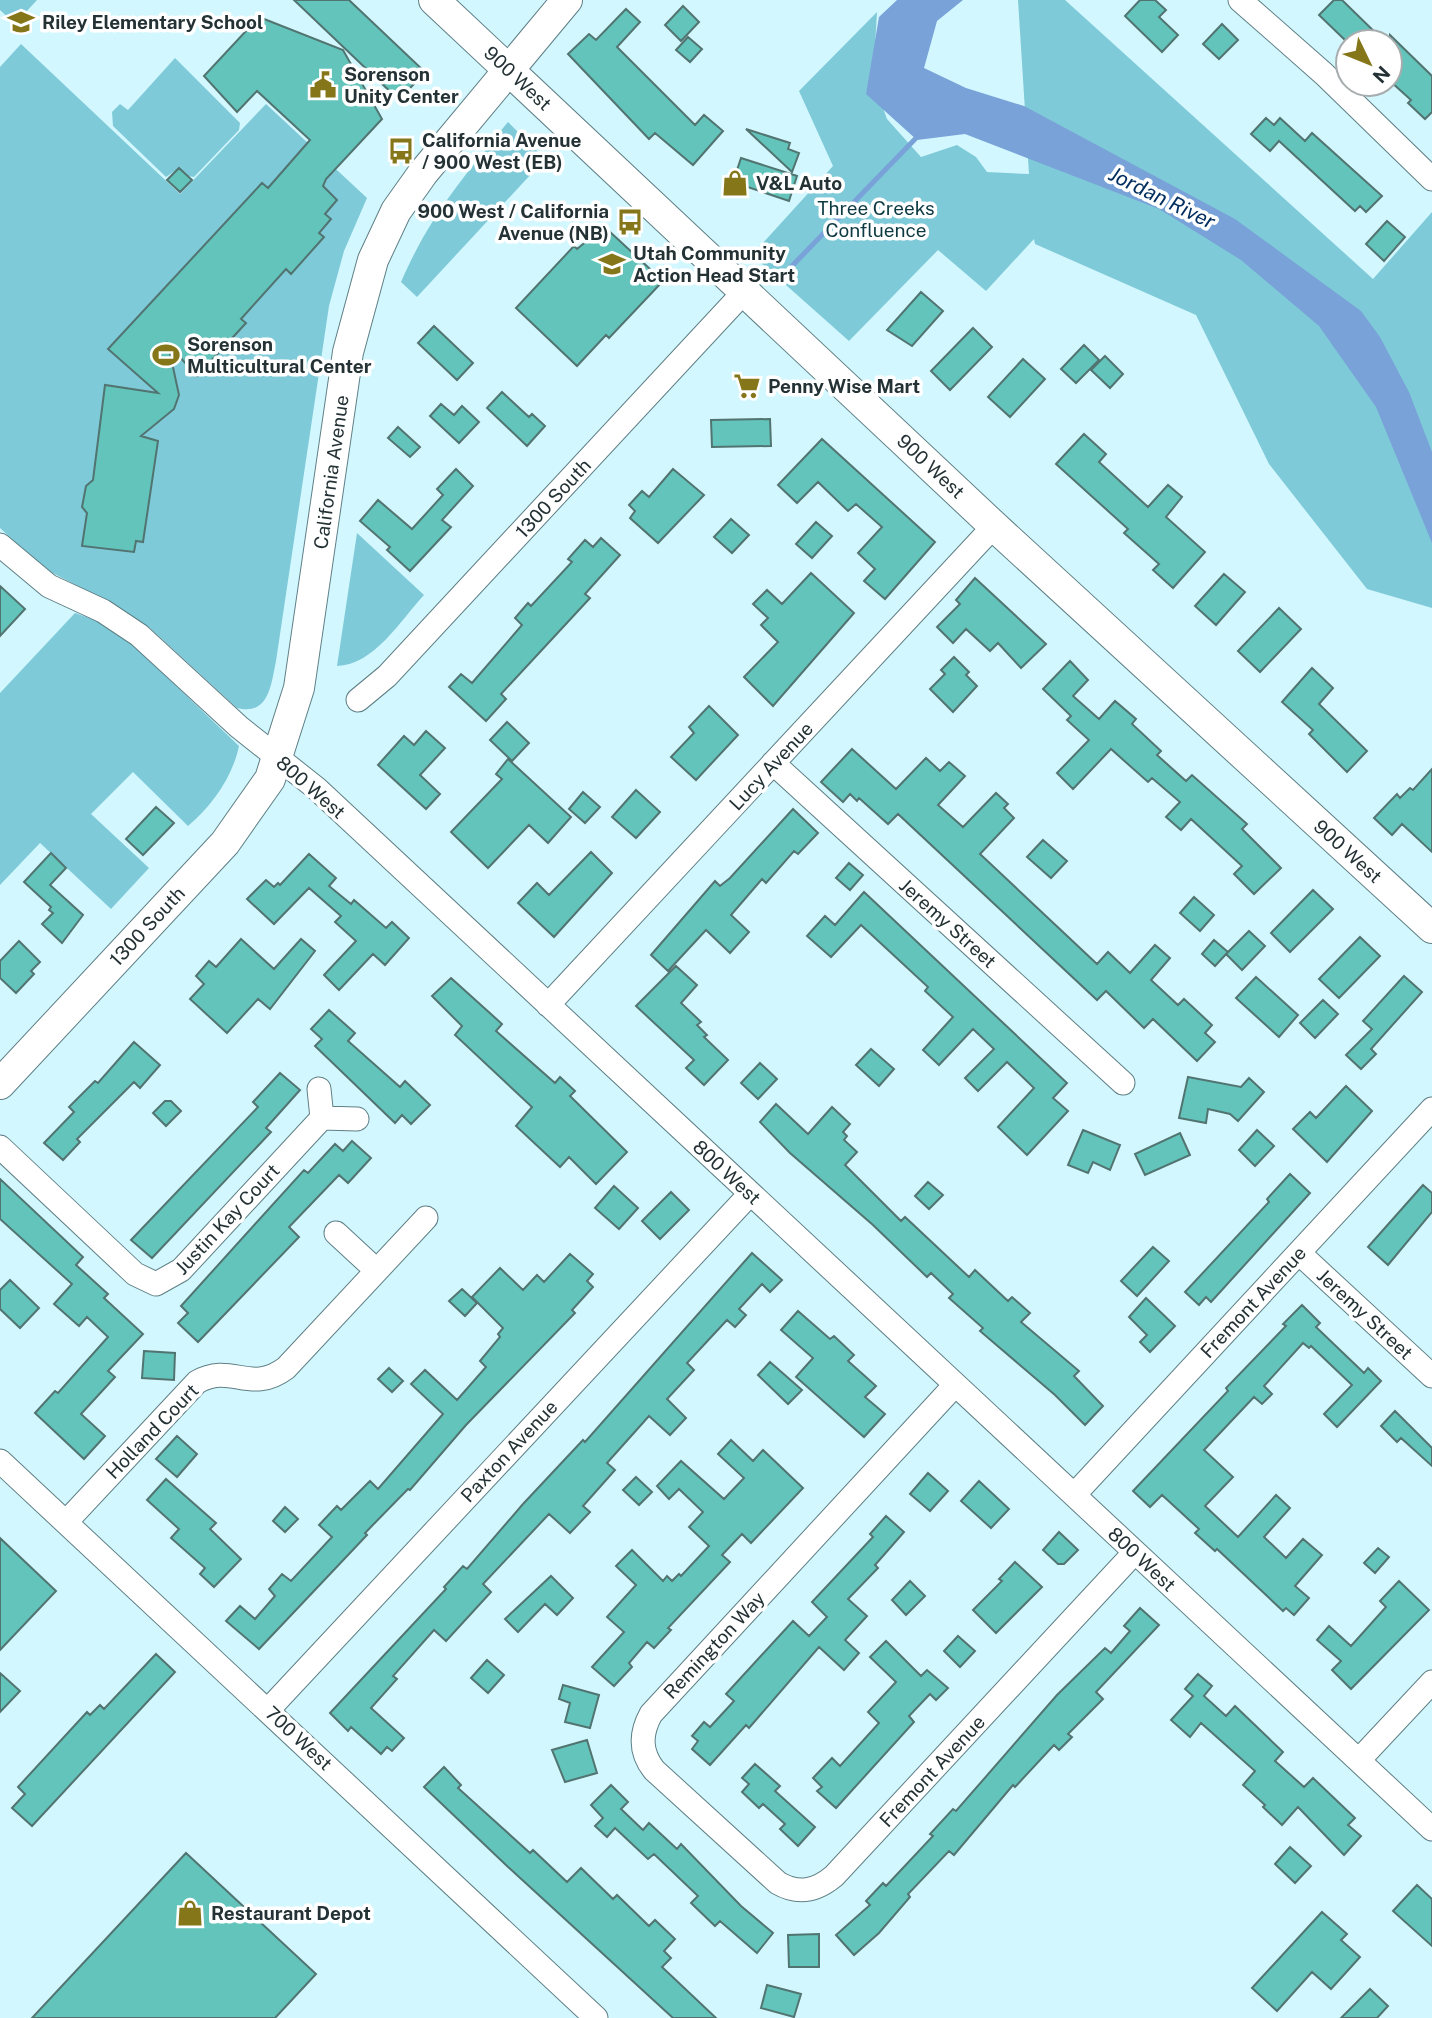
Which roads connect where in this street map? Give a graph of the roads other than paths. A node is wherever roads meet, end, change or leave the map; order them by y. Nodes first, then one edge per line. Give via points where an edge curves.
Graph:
1 (434, 0) edge
2 (567, 0) edge
3 (1240, 0) edge
4 (508, 69) junction
5 (1432, 179) edge
6 (744, 292) junction
7 (994, 526) junction
8 (0, 545) edge
9 (358, 700) dead end
10 (279, 758) junction
11 (773, 763) junction
12 (1432, 928) edge
13 (548, 1006) junction
14 (1123, 1083) dead end
15 (0, 1084) edge
16 (319, 1089) dead end
17 (1432, 1109) edge
18 (322, 1118) junction
19 (356, 1119) dead end
20 (0, 1147) edge
21 (750, 1194) junction
22 (426, 1218) dead end
23 (336, 1233) dead end
24 (1299, 1253) junction
25 (376, 1270) junction
26 (1432, 1376) edge
27 (955, 1385) junction
28 (0, 1461) edge
29 (1074, 1495) junction
30 (66, 1521) junction
31 (1135, 1552) junction
32 (1432, 1682) edge
33 (268, 1709) junction
34 (1359, 1760) junction
35 (1432, 1829) edge
36 (809, 1890) joint
37 (596, 2018) edge

1 - 4 main road, 900 West
2 - 4 main road, California Avenue
3 - 5 street
4 - 6 main road, 900 West
4 - 10 main road, California Avenue via 410,190 373,260 348,352 304,663
6 - 7 main road, 900 West
6 - 9 street, 1300 South via 387,676
7 - 11 street, Lucy Avenue
7 - 12 main road, 900 West
8 - 10 street, 800 West via 50,586 103,611 139,635
10 - 13 street, 800 West
10 - 15 main road, 1300 South via 234,832
11 - 13 street, Lucy Avenue
11 - 14 street, Jeremy Street
13 - 21 street, 800 West
16 - 18 street
17 - 24 street, Fremont Avenue
18 - 19 street
18 - 20 street, Justin Kay Court via 181,1270 156,1284 135,1274
21 - 27 street, 800 West
21 - 33 street, Paxton Avenue
22 - 25 street, Holland Court
23 - 25 street
24 - 26 street, Jeremy Street
24 - 29 street, Fremont Avenue
25 - 30 street, Holland Court via 278,1374 261,1381 216,1374 197,1382
27 - 29 street, 800 West
27 - 36 street, Remington Way via 656,1707 644,1729 645,1756 654,1770 772,1878 793,1889
28 - 30 street, 700 West
29 - 31 street, 800 West
30 - 33 street, 700 West
31 - 34 street, 800 West
31 - 36 street, Fremont Avenue via 834,1876
32 - 34 street
33 - 37 street, 700 West
34 - 35 street, 800 West

